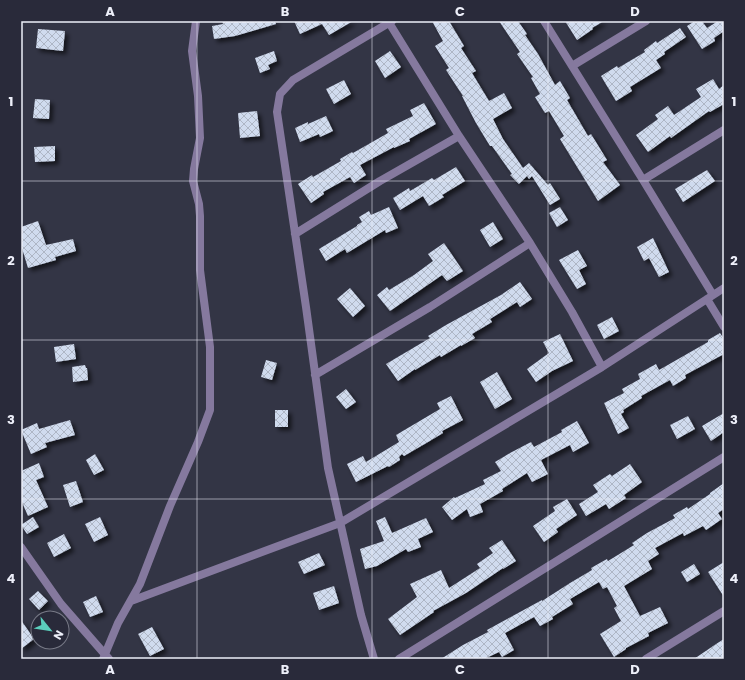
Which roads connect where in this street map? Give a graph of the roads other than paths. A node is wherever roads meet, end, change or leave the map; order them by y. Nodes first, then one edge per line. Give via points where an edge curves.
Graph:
1 (196, 21) edge
2 (544, 21) edge
3 (646, 21) edge
4 (390, 22) edge
5 (572, 66) junction
6 (724, 130) edge
7 (459, 136) junction
8 (643, 180) junction
9 (295, 234) junction
10 (530, 243) junction
11 (724, 288) edge
12 (710, 297) junction
13 (724, 327) edge
14 (602, 367) junction
15 (315, 375) junction
16 (724, 457) edge
17 (340, 523) junction
18 (21, 546) edge
19 (131, 600) junction
20 (724, 611) edge
21 (106, 657) edge
22 (374, 659) edge
23 (399, 659) edge
24 (646, 659) edge

1 - 19 street via 192,51 200,138 193,181 199,204 200,270 210,347 210,410 140,584
2 - 5 street
3 - 5 street
4 - 7 street
4 - 9 street via 293,80 280,94 277,112
5 - 8 street
6 - 8 street
7 - 9 street
7 - 10 street
8 - 12 street
9 - 15 street
10 - 14 street
10 - 15 street via 430,308
11 - 12 street
12 - 13 street
12 - 14 street
14 - 17 street
15 - 17 street via 328,468
16 - 23 street
17 - 19 street
17 - 22 street
18 - 21 street via 62,604
19 - 21 street via 118,623
20 - 24 street

